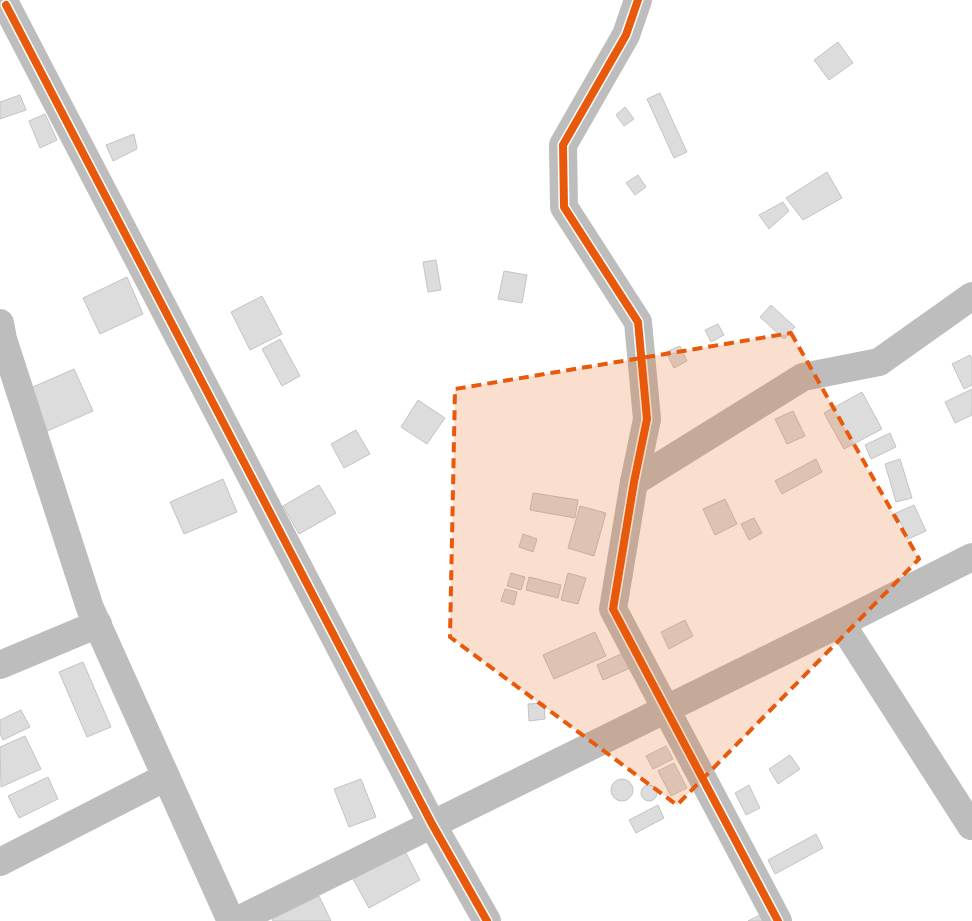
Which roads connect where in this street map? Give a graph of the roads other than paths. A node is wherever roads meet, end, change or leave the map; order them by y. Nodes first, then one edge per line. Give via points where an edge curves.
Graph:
1 (638, 0) edge
2 (6, 5) dead end
3 (972, 296) edge
4 (0, 322) edge
5 (634, 482) junction
6 (972, 557) edge
7 (842, 622) junction
8 (98, 624) junction
9 (0, 665) edge
10 (666, 709) junction
11 (166, 777) junction
12 (432, 824) junction
13 (971, 826) edge
14 (0, 862) edge
15 (231, 921) edge
16 (236, 921) edge
17 (487, 921) edge
18 (778, 921) edge

1 - 5 street via 626,35 563,145 564,207 638,322 647,419
2 - 12 street
3 - 5 street via 879,362 803,378
4 - 8 street via 90,608
5 - 10 street via 613,609
6 - 7 street
7 - 10 street
7 - 13 street
8 - 9 street
8 - 11 street
10 - 12 street
10 - 18 street
11 - 14 street
11 - 15 street
12 - 16 street
12 - 17 street

